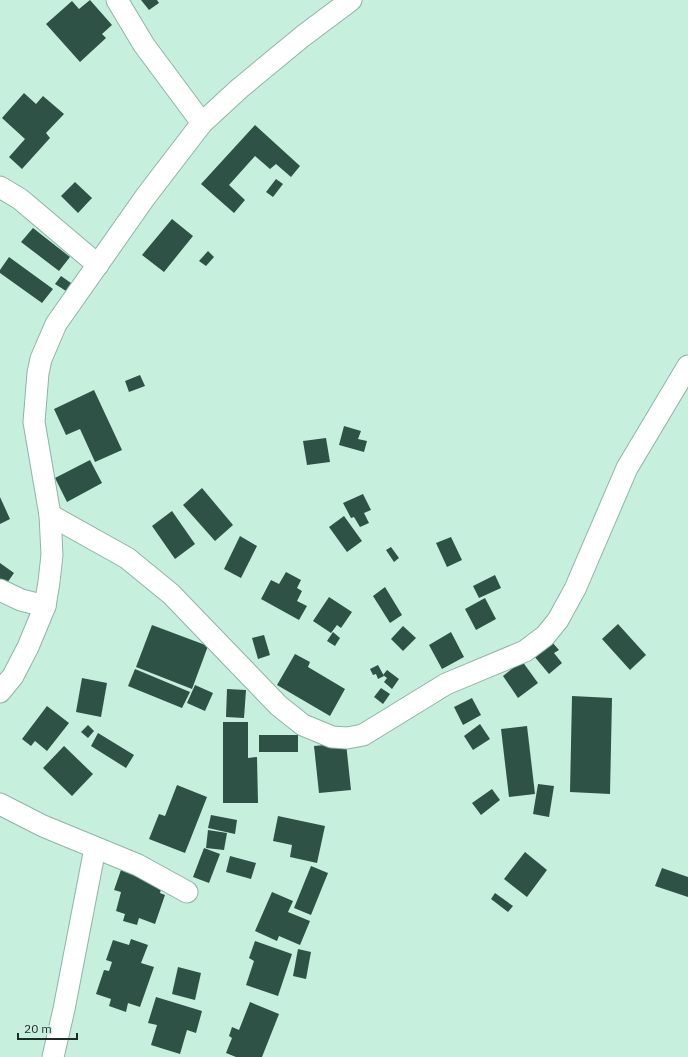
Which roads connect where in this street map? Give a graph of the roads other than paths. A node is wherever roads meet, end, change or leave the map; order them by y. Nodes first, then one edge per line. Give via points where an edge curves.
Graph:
1 (117, 0) edge
2 (351, 0) edge
3 (202, 123) junction
4 (0, 187) edge
5 (98, 265) junction
6 (688, 366) edge
7 (50, 515) junction
8 (0, 590) edge
9 (45, 606) junction
10 (0, 692) edge
11 (0, 804) edge
12 (96, 848) junction
13 (187, 892) dead end
14 (53, 1057) edge

1 - 3 street via 144,45
2 - 3 street via 240,88
3 - 5 street via 146,196
4 - 5 street via 20,199
5 - 7 street via 56,324 41,359 38,373 34,422
6 - 7 street via 627,468 575,589 558,620 545,636 525,651 446,684 363,735 332,737 303,725 274,700 171,594 127,558
7 - 9 street via 52,555
8 - 9 street via 22,600
9 - 10 street via 13,676
11 - 12 street via 43,826
12 - 13 street via 138,865
12 - 14 street

